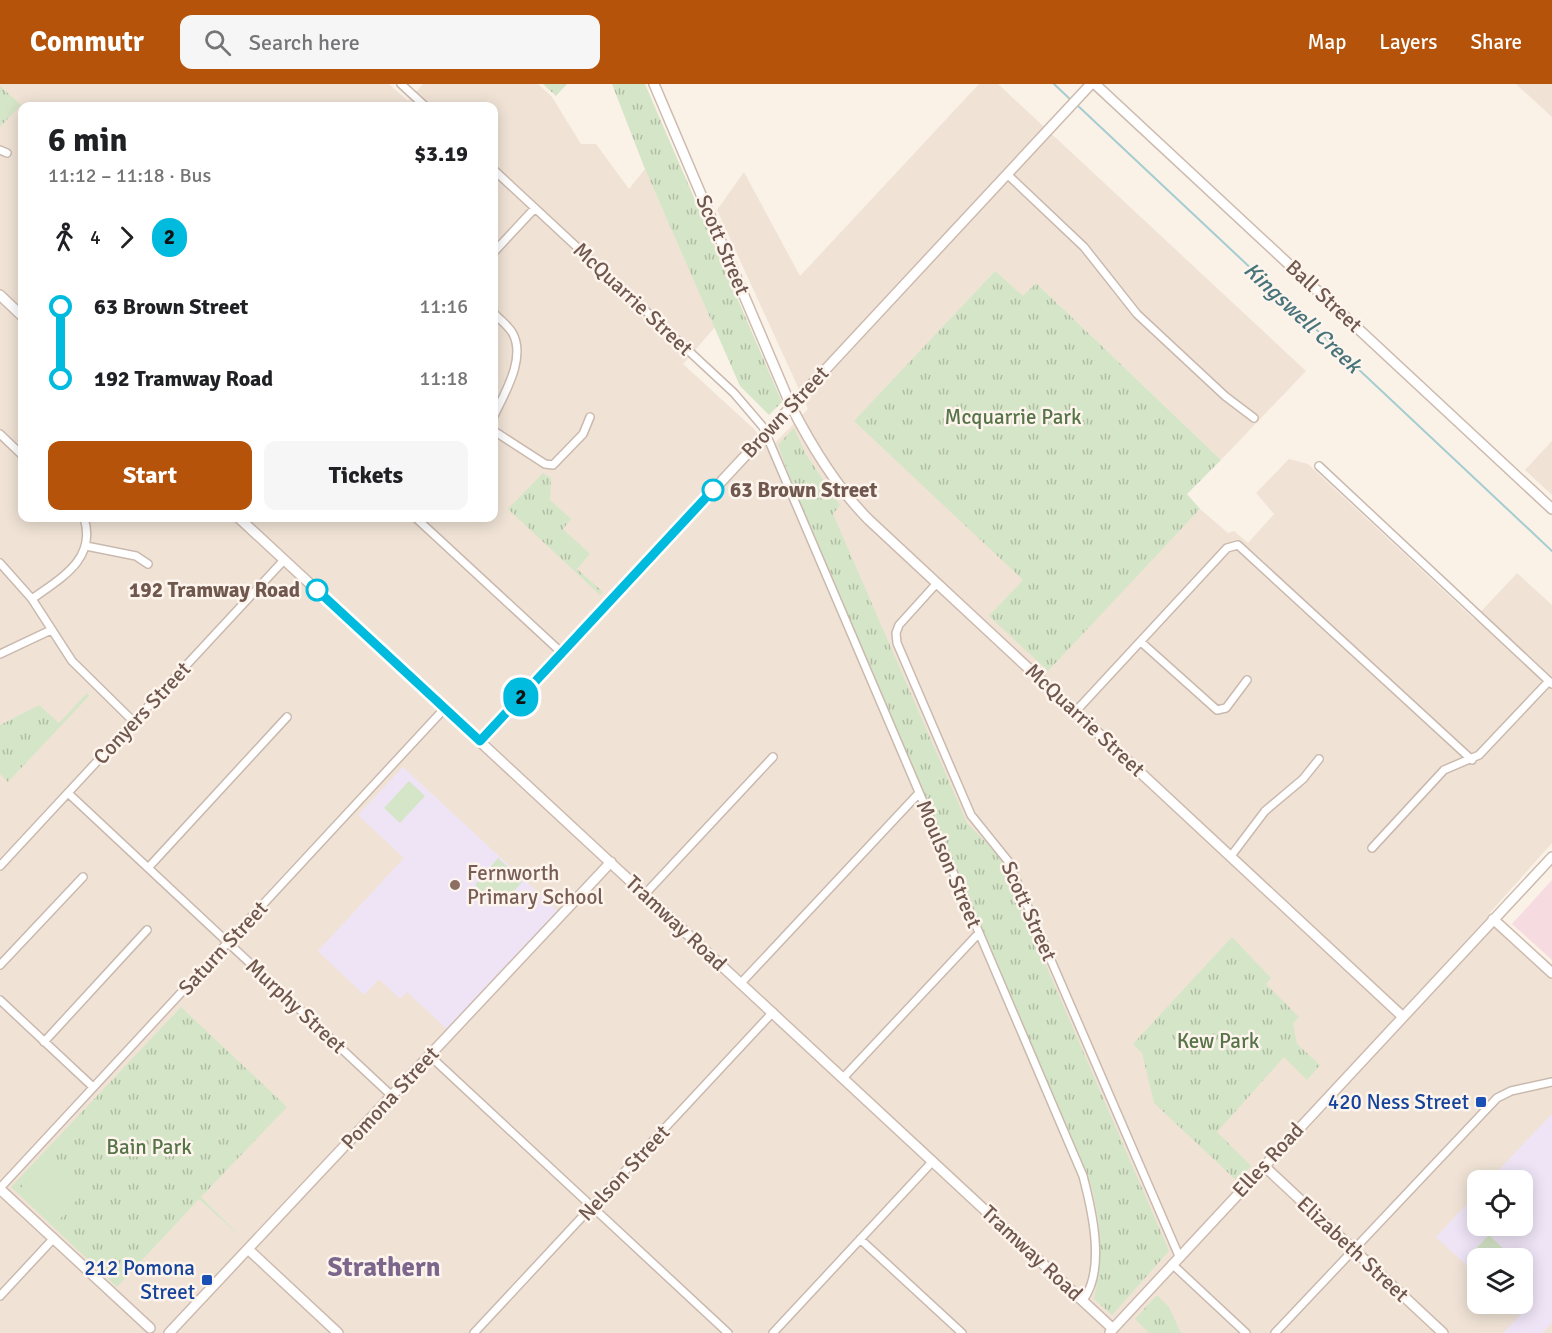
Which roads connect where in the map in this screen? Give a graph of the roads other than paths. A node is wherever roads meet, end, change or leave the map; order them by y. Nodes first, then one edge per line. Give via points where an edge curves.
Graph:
1 (400, 84) edge
2 (654, 84) edge
3 (1093, 84) edge
4 (420, 102) edge
5 (498, 174) edge
6 (1008, 175) junction
7 (535, 208) junction
8 (498, 248) edge
9 (0, 296) edge
10 (18, 312) edge
11 (498, 317) edge
12 (791, 406) junction
13 (498, 407) edge
14 (590, 417) dead end
15 (1254, 418) dead end
16 (0, 434) edge
17 (498, 434) edge
18 (766, 434) junction
19 (18, 451) edge
20 (1319, 466) dead end
21 (1552, 509) edge
22 (85, 522) edge
23 (243, 522) edge
24 (421, 522) edge
25 (86, 546) junction
26 (285, 560) junction
27 (0, 563) edge
28 (148, 564) dead end
29 (937, 583) junction
30 (32, 599) junction
31 (51, 630) junction
32 (1141, 642) junction
33 (562, 653) junction
34 (0, 654) edge
35 (1247, 680) dead end
36 (1550, 682) edge
37 (445, 708) junction
38 (1076, 711) junction
39 (287, 717) dead end
40 (134, 722) junction
41 (480, 741) junction
42 (772, 757) dead end
43 (1319, 759) dead end
44 (1472, 760) junction
45 (68, 793) junction
46 (919, 793) junction
47 (1372, 848) dead end
48 (1231, 856) junction
49 (1552, 857) edge
50 (610, 862) junction
51 (0, 866) edge
52 (148, 868) junction
53 (82, 877) dead end
54 (645, 894) junction
55 (1493, 919) junction
56 (147, 930) dead end
57 (979, 933) junction
58 (228, 943) junction
59 (0, 965) edge
60 (1552, 973) edge
61 (741, 983) junction
62 (0, 1000) edge
63 (773, 1012) junction
64 (1402, 1016) junction
65 (44, 1042) junction
66 (430, 1056) junction
67 (843, 1078) junction
68 (1552, 1082) edge
69 (93, 1087) junction
70 (393, 1096) junction
71 (933, 1161) junction
72 (1263, 1165) junction
73 (0, 1188) edge
74 (592, 1207) junction
75 (54, 1238) junction
76 (860, 1239) junction
77 (249, 1250) junction
78 (1354, 1250) junction
79 (1179, 1256) junction
80 (1172, 1264) junction
81 (0, 1296) edge
82 (1083, 1300) junction
83 (152, 1330) edge
84 (1110, 1331) edge
85 (169, 1333) edge
86 (338, 1333) edge
87 (474, 1333) edge
88 (728, 1333) edge
89 (773, 1333) edge
90 (962, 1333) edge
91 (1246, 1333) edge
92 (1275, 1333) edge
93 (1443, 1333) edge

1 - 4 street
2 - 12 street, Scott Street
3 - 6 street, Brown Street
3 - 21 street, Ball Street
5 - 7 street, McQuarrie Street
6 - 12 street, Brown Street
6 - 15 street via 1084,248 1137,314
7 - 8 street
7 - 18 street, McQuarrie Street via 744,403
9 - 10 street
11 - 13 street via 514,335 517,354
12 - 18 street, Brown Street
12 - 29 street, McQuarrie Street via 847,496
14 - 17 street via 583,434 554,465 545,464
16 - 19 street
18 - 33 street, Brown Street
18 - 46 street, Moulson Street
20 - 36 street
22 - 25 street
23 - 26 street, Tramway Road
24 - 33 street
25 - 28 street via 136,556
25 - 30 street via 76,566
26 - 37 street, Tramway Road
26 - 40 street, Conyers Street
27 - 30 street
29 - 38 street, McQuarrie Street
29 - 79 street, Scott Street via 899,625 897,643 971,815 1008,861
30 - 31 street
31 - 34 street
31 - 40 street via 72,661
32 - 35 street via 1217,710 1226,708 1236,698
32 - 38 street
32 - 44 street via 1232,544 1243,548
33 - 41 street, Brown Street
36 - 44 street
37 - 41 street, Tramway Road
37 - 58 street, Saturn Street
38 - 48 street, McQuarrie Street
39 - 52 street
40 - 45 street, Conyers Street
41 - 50 street, Tramway Road
42 - 54 street
43 - 48 street via 1264,811
44 - 47 street via 1444,770
45 - 51 street, Conyers Street
45 - 52 street, Murphy Street
46 - 57 street, Moulson Street
46 - 61 street
48 - 64 street, McQuarrie Street
49 - 55 street, Elles Road
50 - 54 street, Tramway Road
50 - 66 street, Pomona Street
52 - 58 street, Murphy Street
53 - 59 street
54 - 61 street, Tramway Road
55 - 60 street
55 - 64 street, Elles Road
56 - 65 street
57 - 67 street
57 - 82 street, Moulson Street via 1083,1176 1095,1241 1093,1276
58 - 69 street, Saturn Street
58 - 70 street, Murphy Street
61 - 63 street, Tramway Road
62 - 65 street
63 - 67 street, Tramway Road
63 - 74 street, Nelson Street
64 - 72 street, Elles Road
65 - 69 street
66 - 70 street, Pomona Street
66 - 74 street
67 - 71 street, Tramway Road
68 - 78 street via 1497,1098
69 - 73 street, Saturn Street
70 - 77 street, Pomona Street
71 - 76 street
71 - 82 street, Tramway Road
72 - 78 street, Elizabeth Street
72 - 79 street, Elles Road
73 - 75 street
74 - 87 street, Nelson Street
74 - 88 street
75 - 81 street
75 - 83 street
76 - 89 street
76 - 90 street
77 - 85 street, Pomona Street
77 - 86 street
78 - 92 street
78 - 93 street, Elizabeth Street
79 - 80 street, Elles Road
80 - 84 street, Elles Road
80 - 91 street
82 - 84 street, Tramway Road

